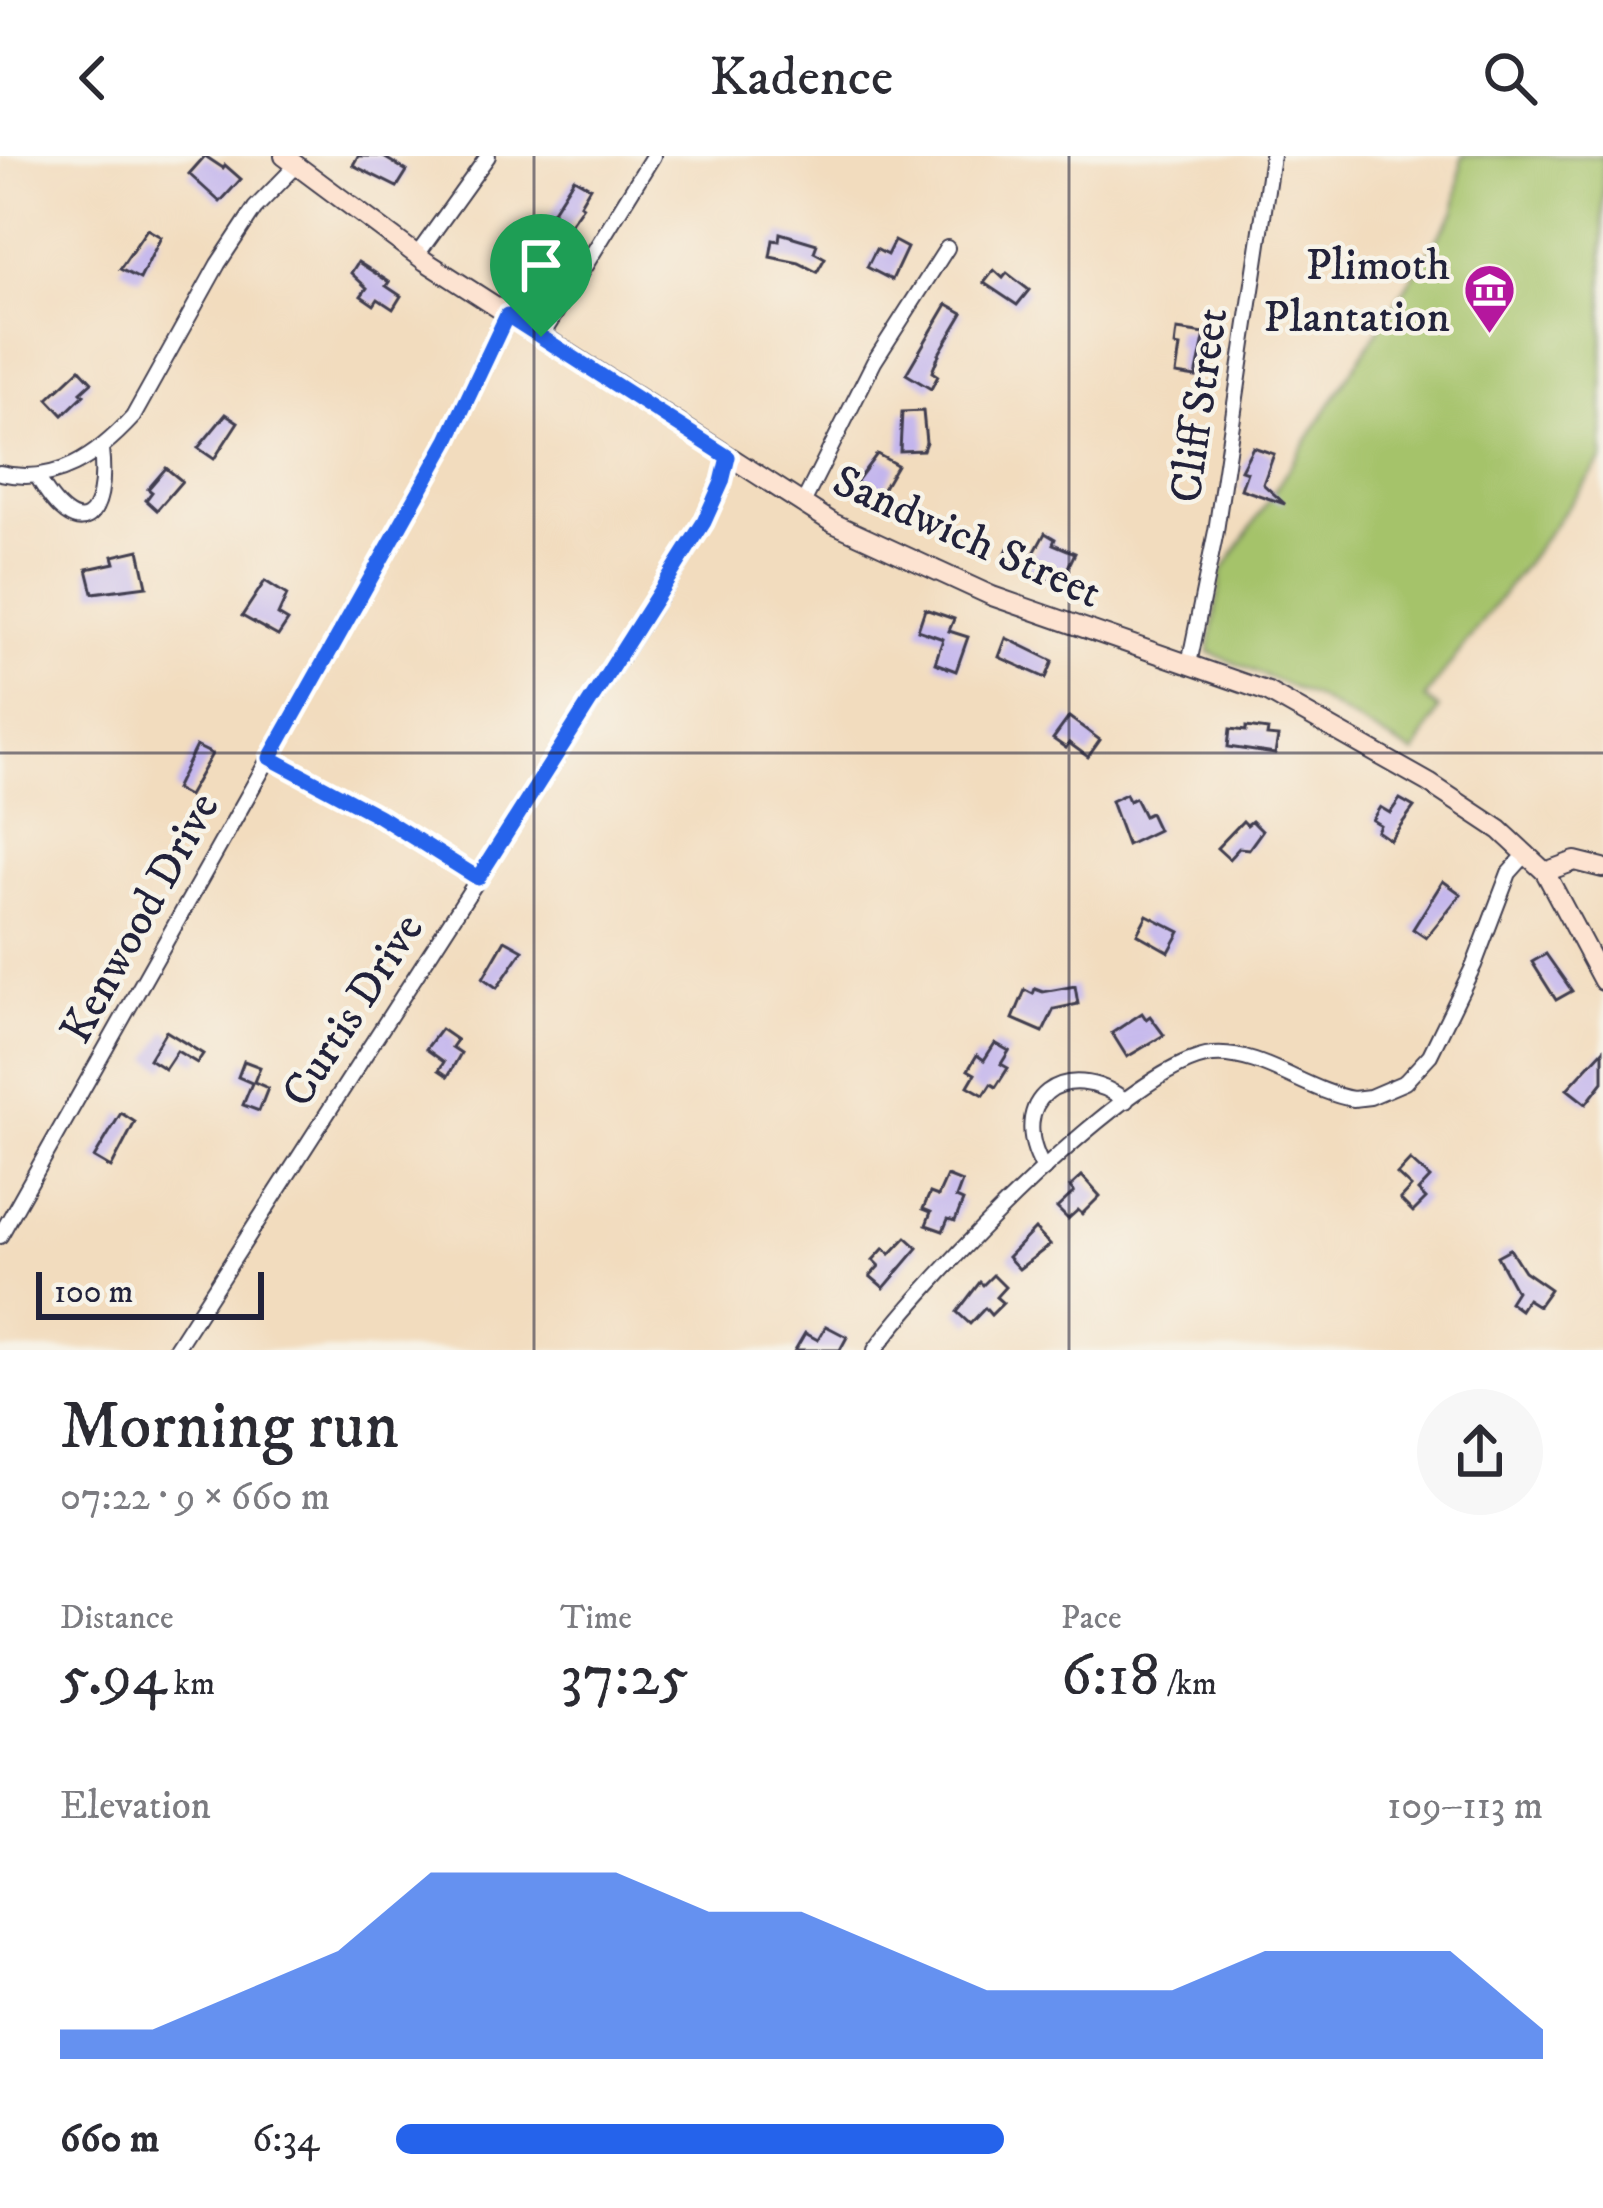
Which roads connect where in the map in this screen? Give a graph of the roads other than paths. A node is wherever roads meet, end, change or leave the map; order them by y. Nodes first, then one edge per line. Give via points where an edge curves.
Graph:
1 (488, 156) edge
2 (653, 156) edge
3 (1272, 156) edge
4 (290, 161) edge
5 (947, 248) dead end
6 (417, 255) junction
7 (507, 315) junction
8 (541, 337) junction
9 (101, 449) junction
10 (728, 457) junction
11 (0, 473) edge
12 (37, 476) junction
13 (802, 505) junction
14 (1190, 664) junction
15 (270, 758) junction
16 (1527, 853) junction
17 (1603, 868) edge
18 (1544, 872) junction
19 (478, 878) junction
20 (1603, 982) edge
21 (1126, 1101) junction
22 (1044, 1168) junction
23 (0, 1236) edge
24 (175, 1350) edge
25 (875, 1350) edge

1 - 6 street
2 - 8 street
3 - 14 street, Cliff Street
4 - 6 street, Sandwich Street
4 - 9 street via 218,264 133,417
5 - 13 street via 874,362
6 - 7 street, Sandwich Street
7 - 8 street, Sandwich Street
7 - 15 street, Kenwood Drive via 448,440
8 - 10 street, Sandwich Street
9 - 12 street
9 - 12 street via 101,499 87,517 61,512
10 - 13 street, Sandwich Street
10 - 19 street, Curtis Drive via 704,522
11 - 12 street
13 - 14 street, Sandwich Street via 992,596
14 - 16 street, Sandwich Street via 1324,721 1466,806
15 - 19 street
15 - 23 street, Kenwood Drive
16 - 18 street, Sandwich Street
16 - 21 street via 1502,889 1443,1032 1405,1082 1353,1100 1209,1055
17 - 18 street via 1575,861
18 - 20 street, Sandwich Street
19 - 24 street, Curtis Drive
21 - 22 street
21 - 22 street via 1093,1082 1052,1087 1030,1124
22 - 25 street

